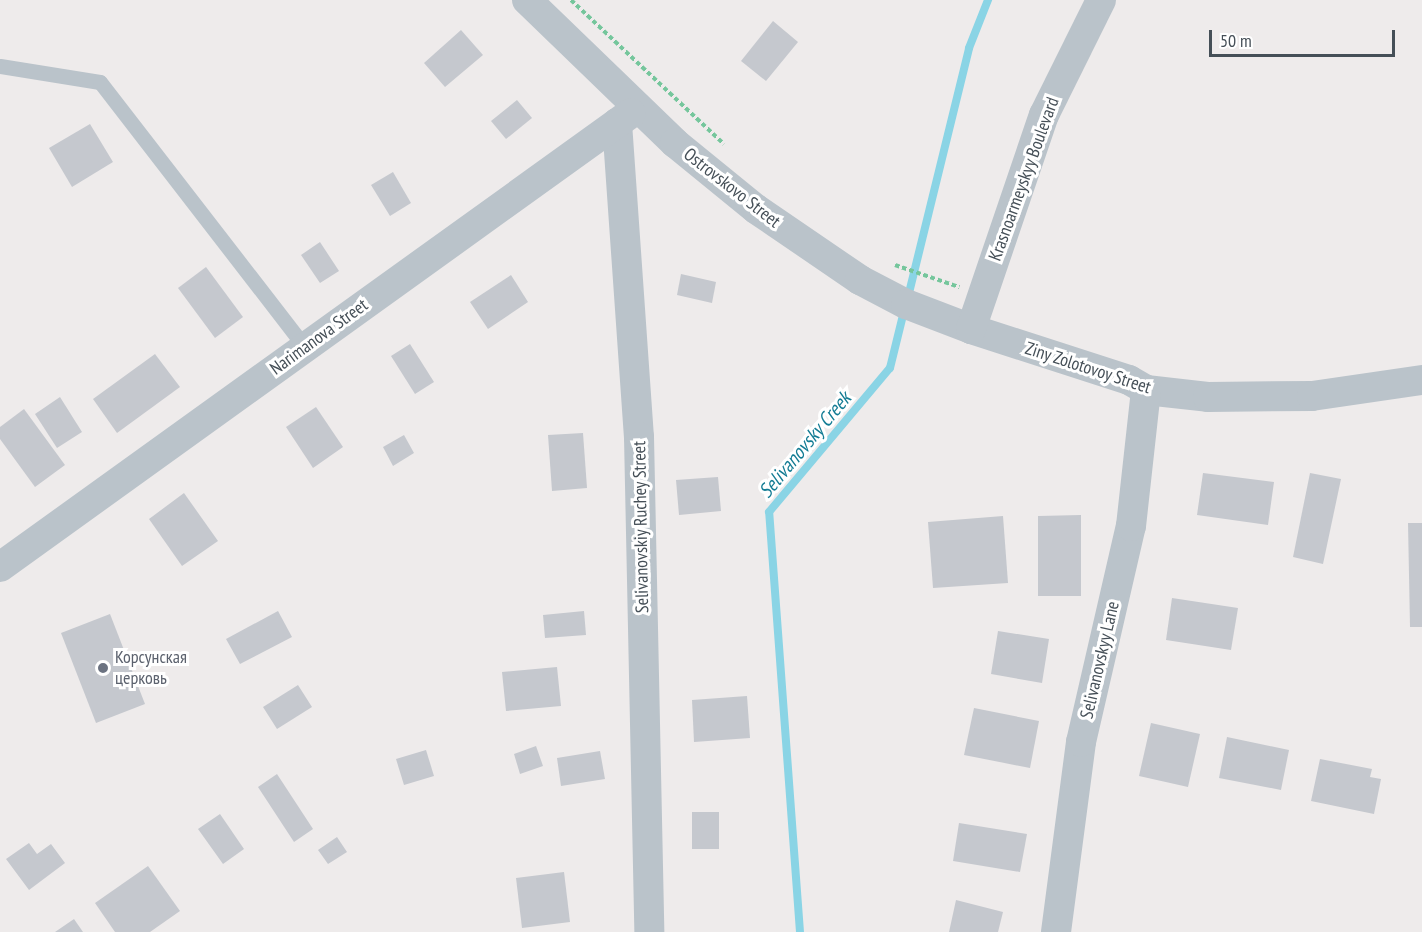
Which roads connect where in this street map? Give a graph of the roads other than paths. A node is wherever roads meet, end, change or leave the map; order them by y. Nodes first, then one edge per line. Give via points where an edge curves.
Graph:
1 (527, 0) edge
2 (1101, 0) edge
3 (0, 66) edge
4 (628, 115) junction
5 (971, 329) junction
6 (305, 347) junction
7 (1422, 380) edge
8 (1146, 390) junction
9 (0, 567) edge
10 (649, 932) edge
11 (1056, 932) edge

1 - 4 street, Ostrovskovo Street
2 - 5 street, Krasnoarmeyskyy Boulevard via 1044,115
3 - 6 lane via 100,82
4 - 5 street, Ostrovskovo Street via 675,143 756,209 860,279 906,304
4 - 6 street, Narimanova Street
4 - 10 street, Selivanovskiy Ruchey Street
5 - 8 street, Ziny Zolotovoy Street via 1129,380
6 - 9 street, Narimanova Street
7 - 8 street, Ziny Zolotovoy Street via 1312,396 1219,397
8 - 11 street, Selivanovskyy Lane via 1131,526 1081,742

